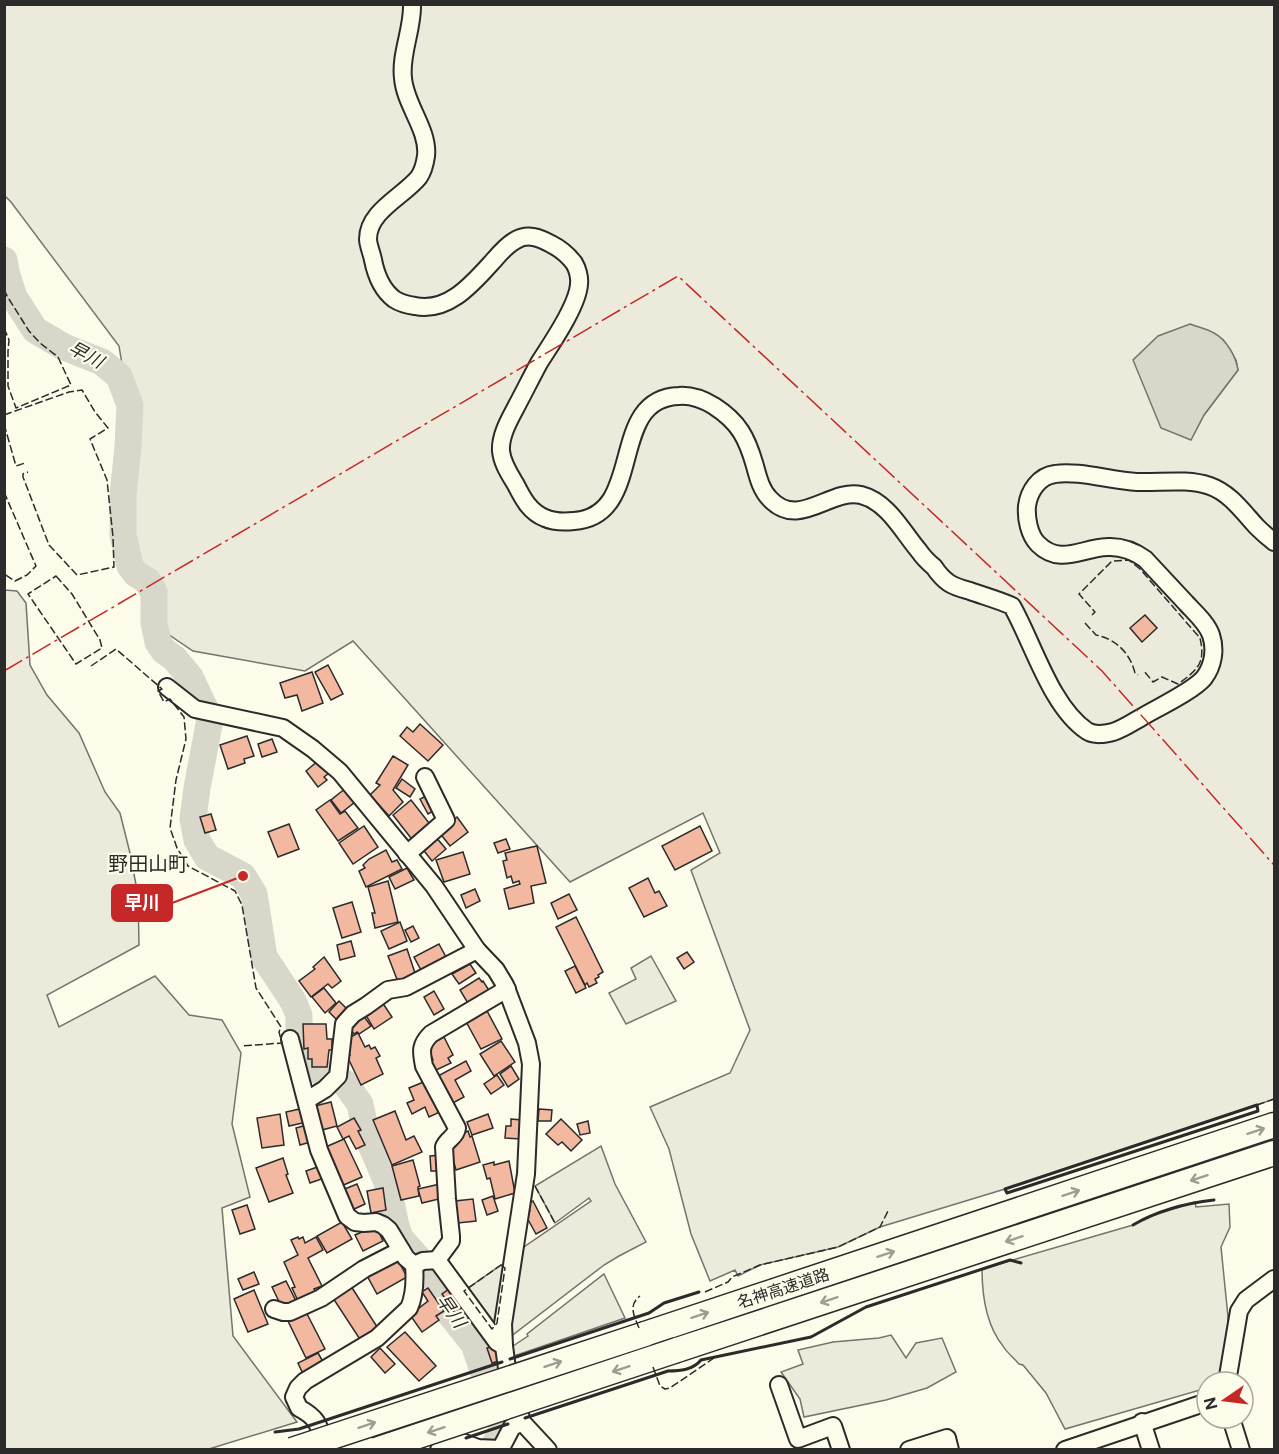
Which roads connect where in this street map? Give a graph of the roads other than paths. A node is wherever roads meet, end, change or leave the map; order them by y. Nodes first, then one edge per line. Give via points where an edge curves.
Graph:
1 (412, 4) edge
2 (1275, 543) edge
3 (167, 687) dead end
4 (425, 777) dead end
5 (407, 854) junction
6 (477, 950) junction
7 (507, 989) junction
8 (290, 1039) dead end
9 (307, 1100) junction
10 (1275, 1125) edge
11 (1275, 1153) edge
12 (401, 1250) junction
13 (423, 1262) junction
14 (1274, 1282) edge
15 (274, 1309) dead end
16 (504, 1346) junction
17 (1229, 1370) edge
18 (779, 1385) dead end
19 (1195, 1406) edge
20 (522, 1422) junction
21 (1142, 1422) junction
22 (1235, 1430) edge
23 (292, 1449) edge
24 (326, 1449) edge
25 (376, 1449) edge
26 (439, 1449) edge
27 (496, 1449) edge
28 (548, 1449) edge
29 (841, 1449) edge
30 (909, 1449) edge
31 (950, 1449) edge
32 (1065, 1449) edge
33 (1151, 1449) edge
34 (1241, 1449) edge

1 - 2 street via 402,79 427,151 420,176 371,225 368,239 376,274 395,299 422,308 453,299 518,239 528,236 563,250 577,266 580,282 576,296 507,425 501,451 526,505 540,516 569,522 595,517 608,506 646,409 678,396 707,402 727,414 744,435 760,485 770,500 795,511 839,496 859,494 888,511 947,582 1012,606 1063,706 1083,728 1098,734 1116,731 1203,680 1214,649 1211,634 1160,574 1135,552 1107,547 1060,556 1037,543 1027,516 1032,490 1041,480 1071,473 1135,482 1210,486 1228,495
3 - 5 street via 195,710 283,728 340,772
4 - 5 street via 446,820
5 - 6 street
6 - 7 street
6 - 9 street via 405,987 388,990 353,1014 344,1024 335,1079
7 - 13 street via 424,1040 424,1066 457,1128 444,1147 451,1242
7 - 16 street via 531,1064 526,1168 503,1324
8 - 9 street
9 - 12 street via 319,1150 347,1216 355,1222 383,1225
23 -> 10 highway, 名神高速道路, bridge
11 -> 25 highway, 名神高速道路, bridge
12 - 13 street via 406,1258
12 - 15 street via 321,1298 290,1312
13 - 16 street
13 - 24 street via 409,1308 377,1338 298,1388 294,1397 298,1408 316,1421
14 - 17 street via 1246,1300 1239,1311
16 - 20 street
18 - 29 street via 798,1438 833,1426
19 - 21 street
20 - 27 street via 512,1427
20 - 28 street
21 - 32 street
21 - 33 street
22 - 34 street
26 - 27 street via 462,1442
30 - 31 street via 946,1438

